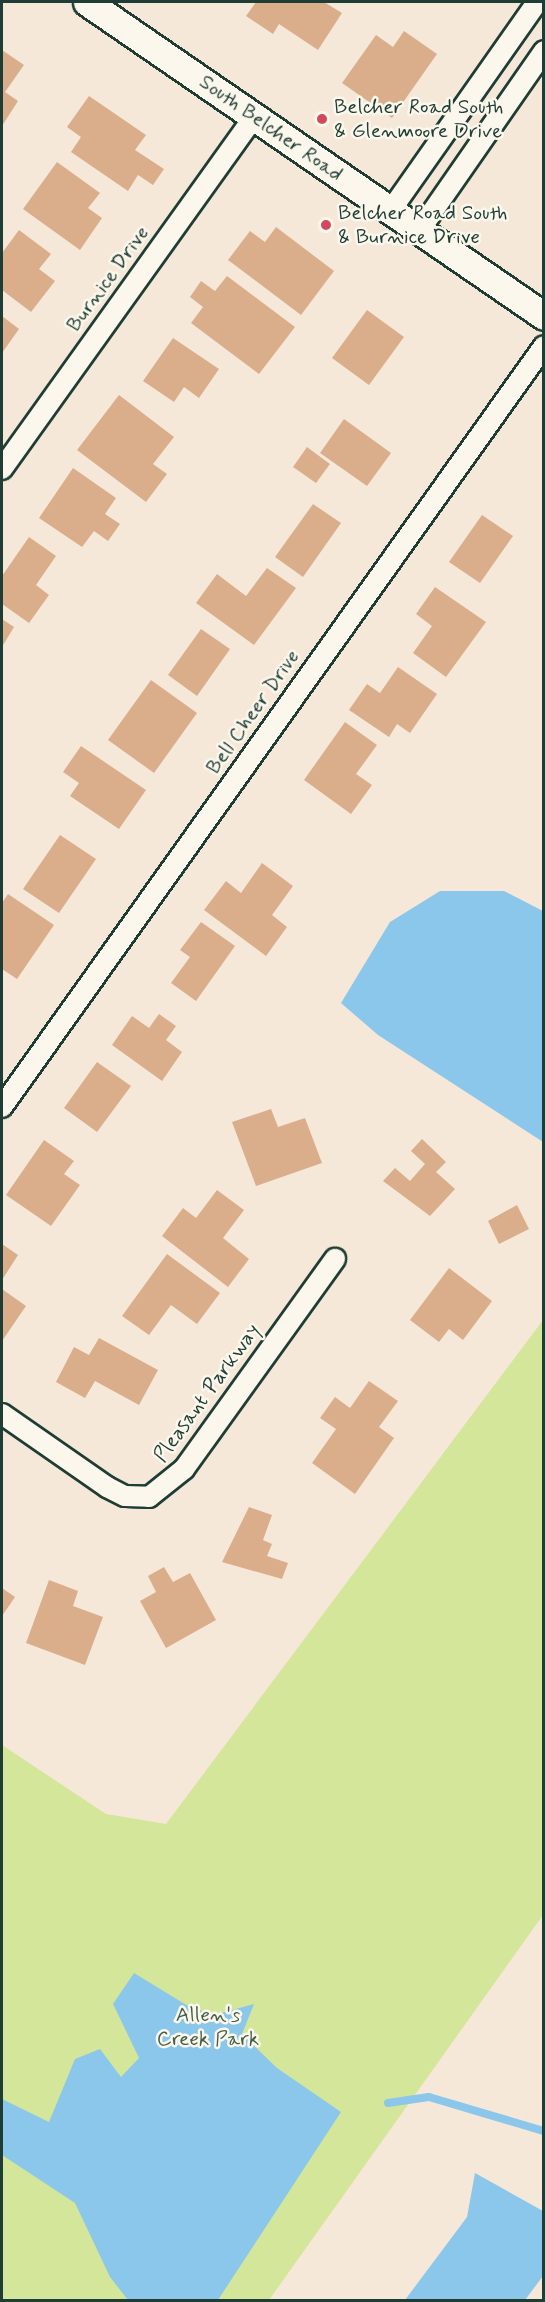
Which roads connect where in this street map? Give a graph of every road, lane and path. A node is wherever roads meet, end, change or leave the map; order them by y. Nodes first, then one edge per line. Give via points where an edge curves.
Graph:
1 (87, 2) edge
2 (537, 2) edge
3 (543, 51) edge
4 (254, 117) junction
5 (391, 210) junction
6 (419, 231) junction
7 (543, 316) edge
8 (543, 346) edge
9 (2, 469) edge
10 (2, 1107) edge
11 (335, 1259) dead end
12 (2, 1414) edge

1 - 4 main road, South Belcher Road
2 - 5 street
3 - 6 street
4 - 5 main road, South Belcher Road
4 - 9 street, Burnice Drive
5 - 6 main road, South Belcher Road
6 - 7 main road, South Belcher Road
8 - 10 street, Bell Cheer Drive
11 - 12 street, Pleasant Parkway via 184,1469 149,1497 125,1496 108,1487

